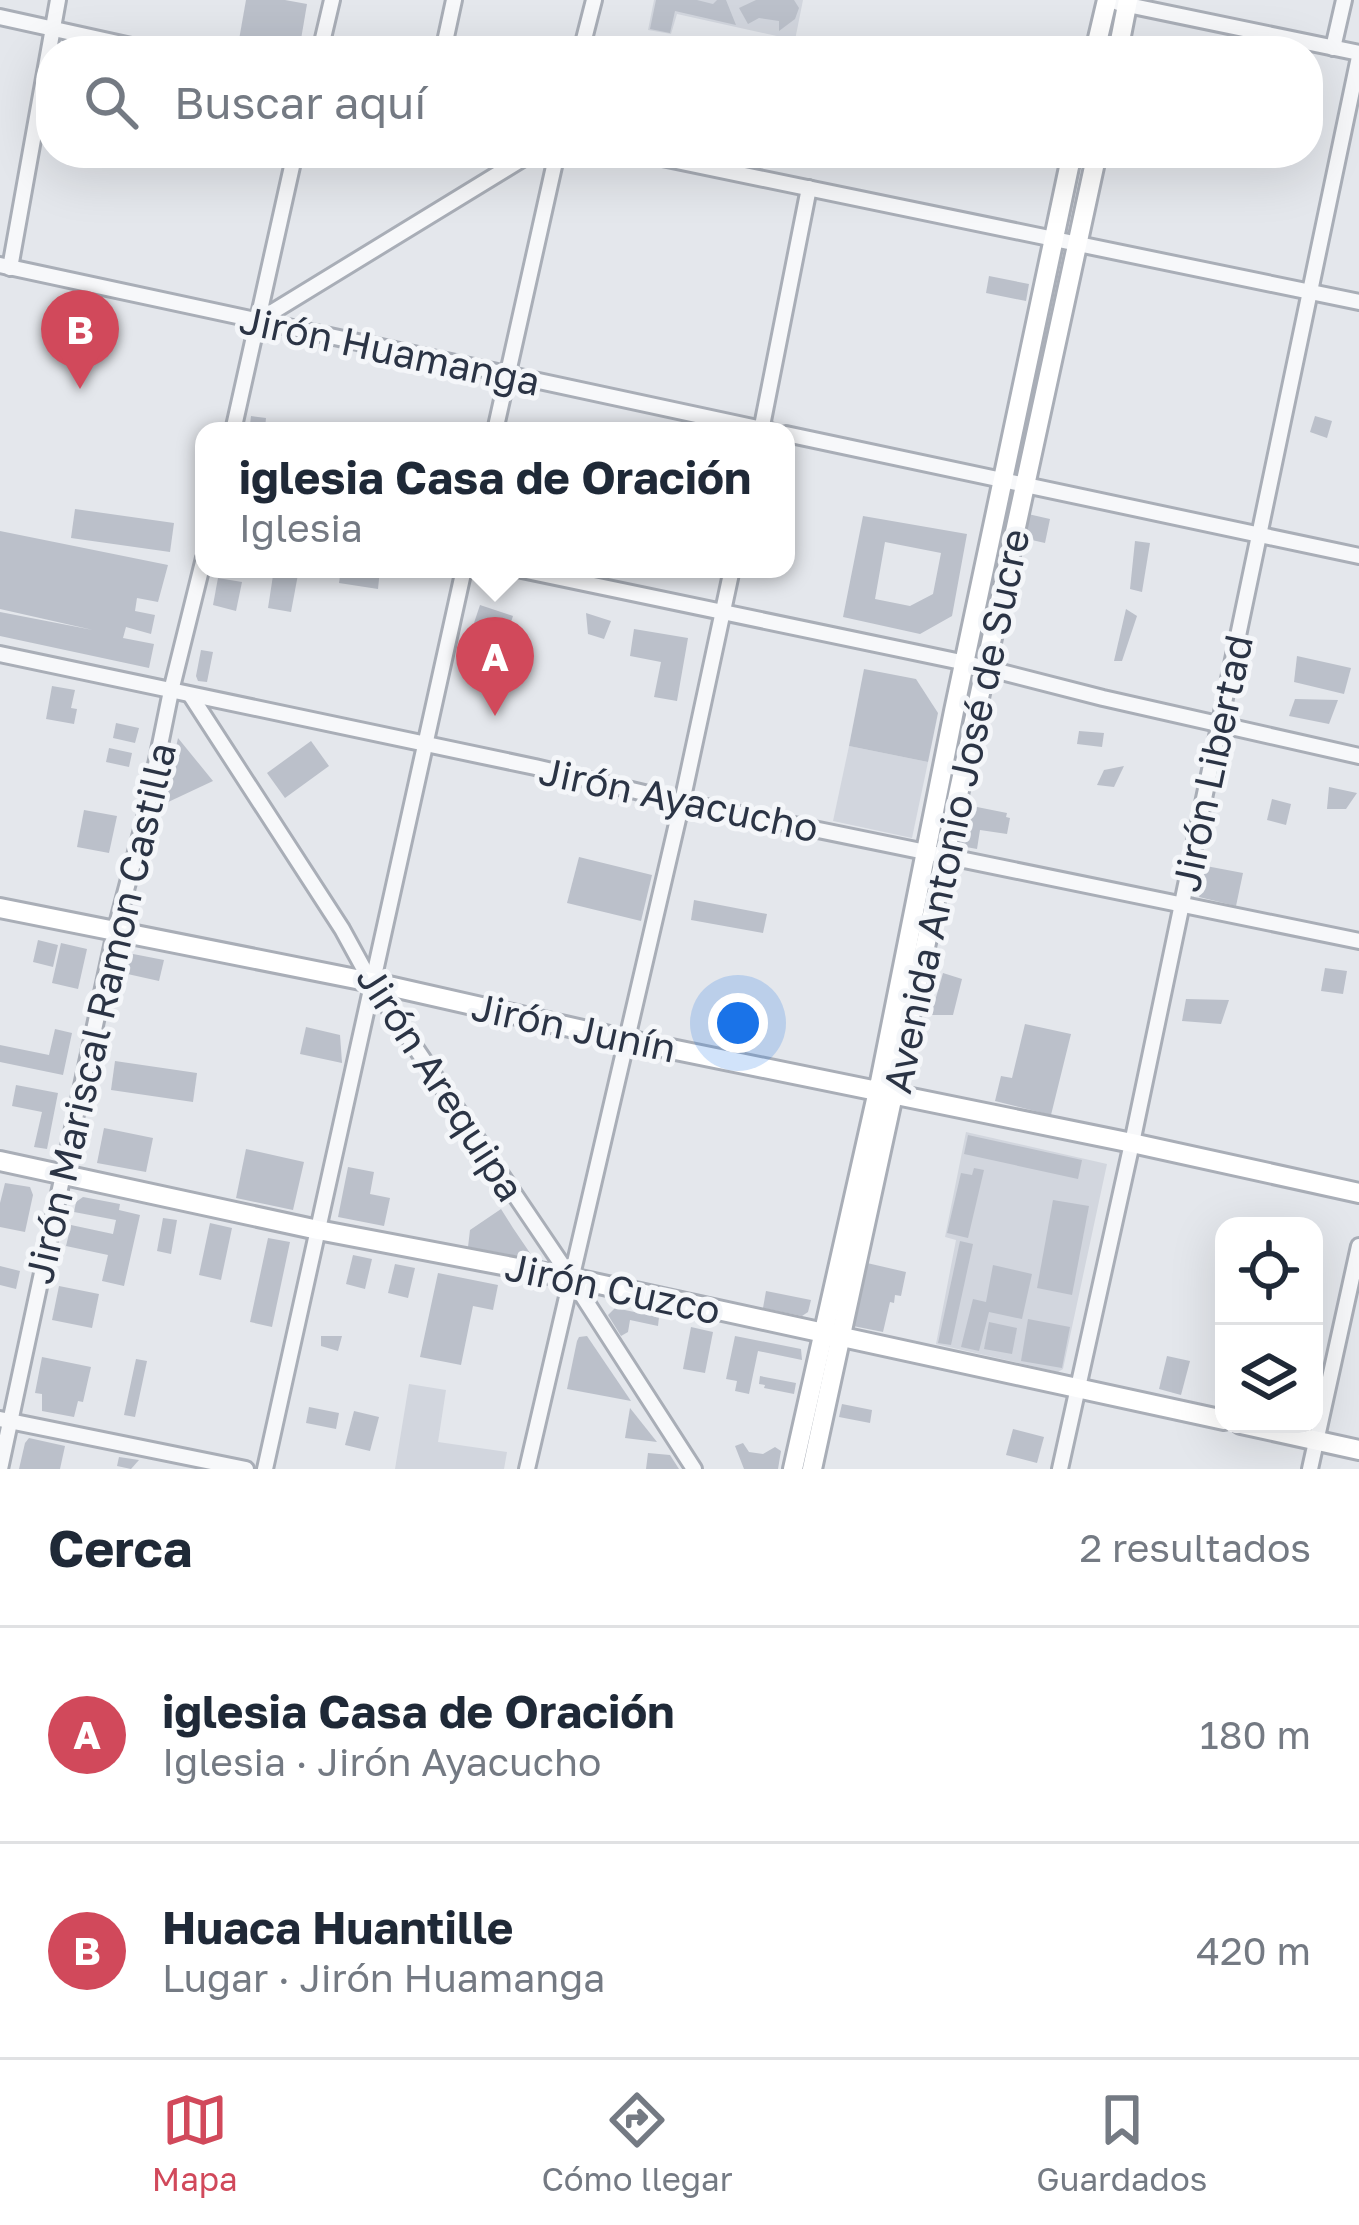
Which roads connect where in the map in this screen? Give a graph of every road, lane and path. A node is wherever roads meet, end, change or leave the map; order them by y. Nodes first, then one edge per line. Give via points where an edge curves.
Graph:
1 (58, 0) edge
2 (332, 0) edge
3 (454, 0) edge
4 (594, 0) edge
5 (1344, 0) edge
6 (1117, 1) edge
7 (0, 17) edge
8 (52, 31) junction
9 (51, 36) edge
10 (78, 36) edge
11 (324, 36) edge
12 (446, 36) edge
13 (585, 36) edge
14 (1102, 36) edge
15 (1118, 36) edge
16 (1278, 36) edge
17 (1323, 46) edge
18 (1333, 48) junction
19 (1359, 55) edge
20 (36, 111) edge
21 (292, 168) edge
22 (508, 168) edge
23 (554, 168) edge
24 (711, 168) edge
25 (1069, 168) edge
26 (1094, 168) edge
27 (809, 188) junction
28 (1054, 238) junction
29 (1079, 244) junction
30 (5, 266) edge
31 (1310, 292) junction
32 (1359, 302) edge
33 (256, 322) junction
34 (508, 375) junction
35 (235, 422) edge
36 (497, 422) edge
37 (727, 422) edge
38 (765, 422) edge
39 (795, 436) edge
40 (1004, 480) junction
41 (1027, 485) junction
42 (1260, 535) junction
43 (1359, 556) edge
44 (199, 578) edge
45 (462, 578) edge
46 (562, 578) edge
47 (731, 578) edge
48 (724, 610) junction
49 (0, 654) edge
50 (966, 663) junction
51 (988, 668) junction
52 (171, 691) junction
53 (191, 696) junction
54 (1219, 725) junction
55 (424, 745) junction
56 (1359, 756) edge
57 (682, 802) junction
58 (926, 852) junction
59 (947, 856) junction
60 (1182, 904) junction
61 (0, 908) edge
62 (115, 932) junction
63 (1359, 941) edge
64 (371, 982) junction
65 (628, 1040) junction
66 (886, 1094) junction
67 (1132, 1143) junction
68 (0, 1161) edge
69 (65, 1175) junction
70 (1359, 1193) edge
71 (318, 1230) junction
72 (1359, 1246) edge
73 (571, 1278) junction
74 (832, 1335) junction
75 (1078, 1388) junction
76 (1215, 1418) edge
77 (5, 1420) edge
78 (1281, 1433) edge
79 (1316, 1441) junction
80 (1359, 1450) edge
81 (160, 1452) junction
82 (0, 1469) edge
83 (157, 1469) edge
84 (246, 1469) edge
85 (265, 1469) edge
86 (527, 1469) edge
87 (694, 1469) edge
88 (793, 1469) edge
89 (812, 1469) edge
90 (1060, 1469) edge
91 (1310, 1469) edge

1 - 8 street
2 - 11 street
3 - 12 street
4 - 13 street
5 - 18 street
6 - 14 street
6 - 15 street
6 - 16 street
7 - 8 street
8 - 9 street
8 - 10 street
17 - 18 street
18 - 19 street
19 - 31 street, Jirón Libertad
20 - 30 street
21 - 33 street
22 - 33 street
23 - 34 street
24 - 27 street
25 - 28 street, Avenida Antonio José de Sucre
26 - 29 street, Avenida Antonio José de Sucre
27 - 28 street
27 - 38 street
28 - 29 street
28 - 40 street, Avenida Antonio José de Sucre
29 - 31 street
29 - 41 street, Avenida Antonio José de Sucre
30 - 33 street, Jirón Huamanga
31 - 32 street
31 - 42 street, Jirón Libertad
33 - 34 street, Jirón Huamanga
33 - 35 street
34 - 36 street
34 - 37 street, Jirón Huamanga
39 - 40 street
40 - 41 street
40 - 50 street, Avenida Antonio José de Sucre
41 - 42 street
41 - 51 street, Avenida Antonio José de Sucre
42 - 43 street
42 - 54 street, Jirón Libertad
44 - 52 street, Jirón Mariscal Ramon Castilla
45 - 55 street
46 - 48 street
47 - 48 street
48 - 50 street
48 - 57 street
49 - 52 street, Jirón Ayacucho
50 - 51 street
50 - 58 street, Avenida Antonio José de Sucre
51 - 54 street
51 - 59 street, Avenida Antonio José de Sucre
52 - 53 street, Jirón Ayacucho
52 - 62 street, Jirón Mariscal Ramon Castilla
53 - 55 street, Jirón Ayacucho
53 - 64 street, Jirón Arequipa
54 - 56 street
54 - 60 street, Jirón Libertad
55 - 57 street, Jirón Ayacucho
55 - 64 street
57 - 58 street, Jirón Ayacucho
57 - 65 street
58 - 59 street, Jirón Ayacucho
58 - 66 street, Avenida Antonio José de Sucre
59 - 60 street, Jirón Ayacucho
59 - 66 street, Avenida Antonio José de Sucre
60 - 63 street, Jirón Ayacucho
60 - 67 street, Jirón Libertad
61 - 62 street, Jirón Junín
62 - 64 street, Jirón Junín
62 - 69 street, Jirón Mariscal Ramon Castilla
64 - 65 street, Jirón Junín
64 - 71 street
64 - 73 street, Jirón Arequipa
65 - 66 street, Jirón Junín
65 - 73 street
66 - 67 street, Jirón Junín
66 - 74 street, Avenida Antonio José de Sucre
67 - 70 street, Jirón Junín
67 - 75 street, Jirón Libertad
68 - 69 street, Jirón Cuzco
69 - 71 street, Jirón Cuzco
69 - 77 street, Jirón Mariscal Ramon Castilla
71 - 73 street, Jirón Cuzco
71 - 85 street
72 - 79 street
73 - 74 street, Jirón Cuzco
73 - 86 street
73 - 87 street, Jirón Arequipa
74 - 75 street, Jirón Cuzco
74 - 88 street, Avenida Antonio José de Sucre
74 - 89 street, Avenida Antonio José de Sucre
75 - 76 street, Jirón Cuzco
75 - 90 street, Jirón Libertad
77 - 81 street
77 - 82 street, Jirón Mariscal Ramon Castilla
78 - 79 street
79 - 80 street
79 - 91 street
81 - 83 street
81 - 84 street

